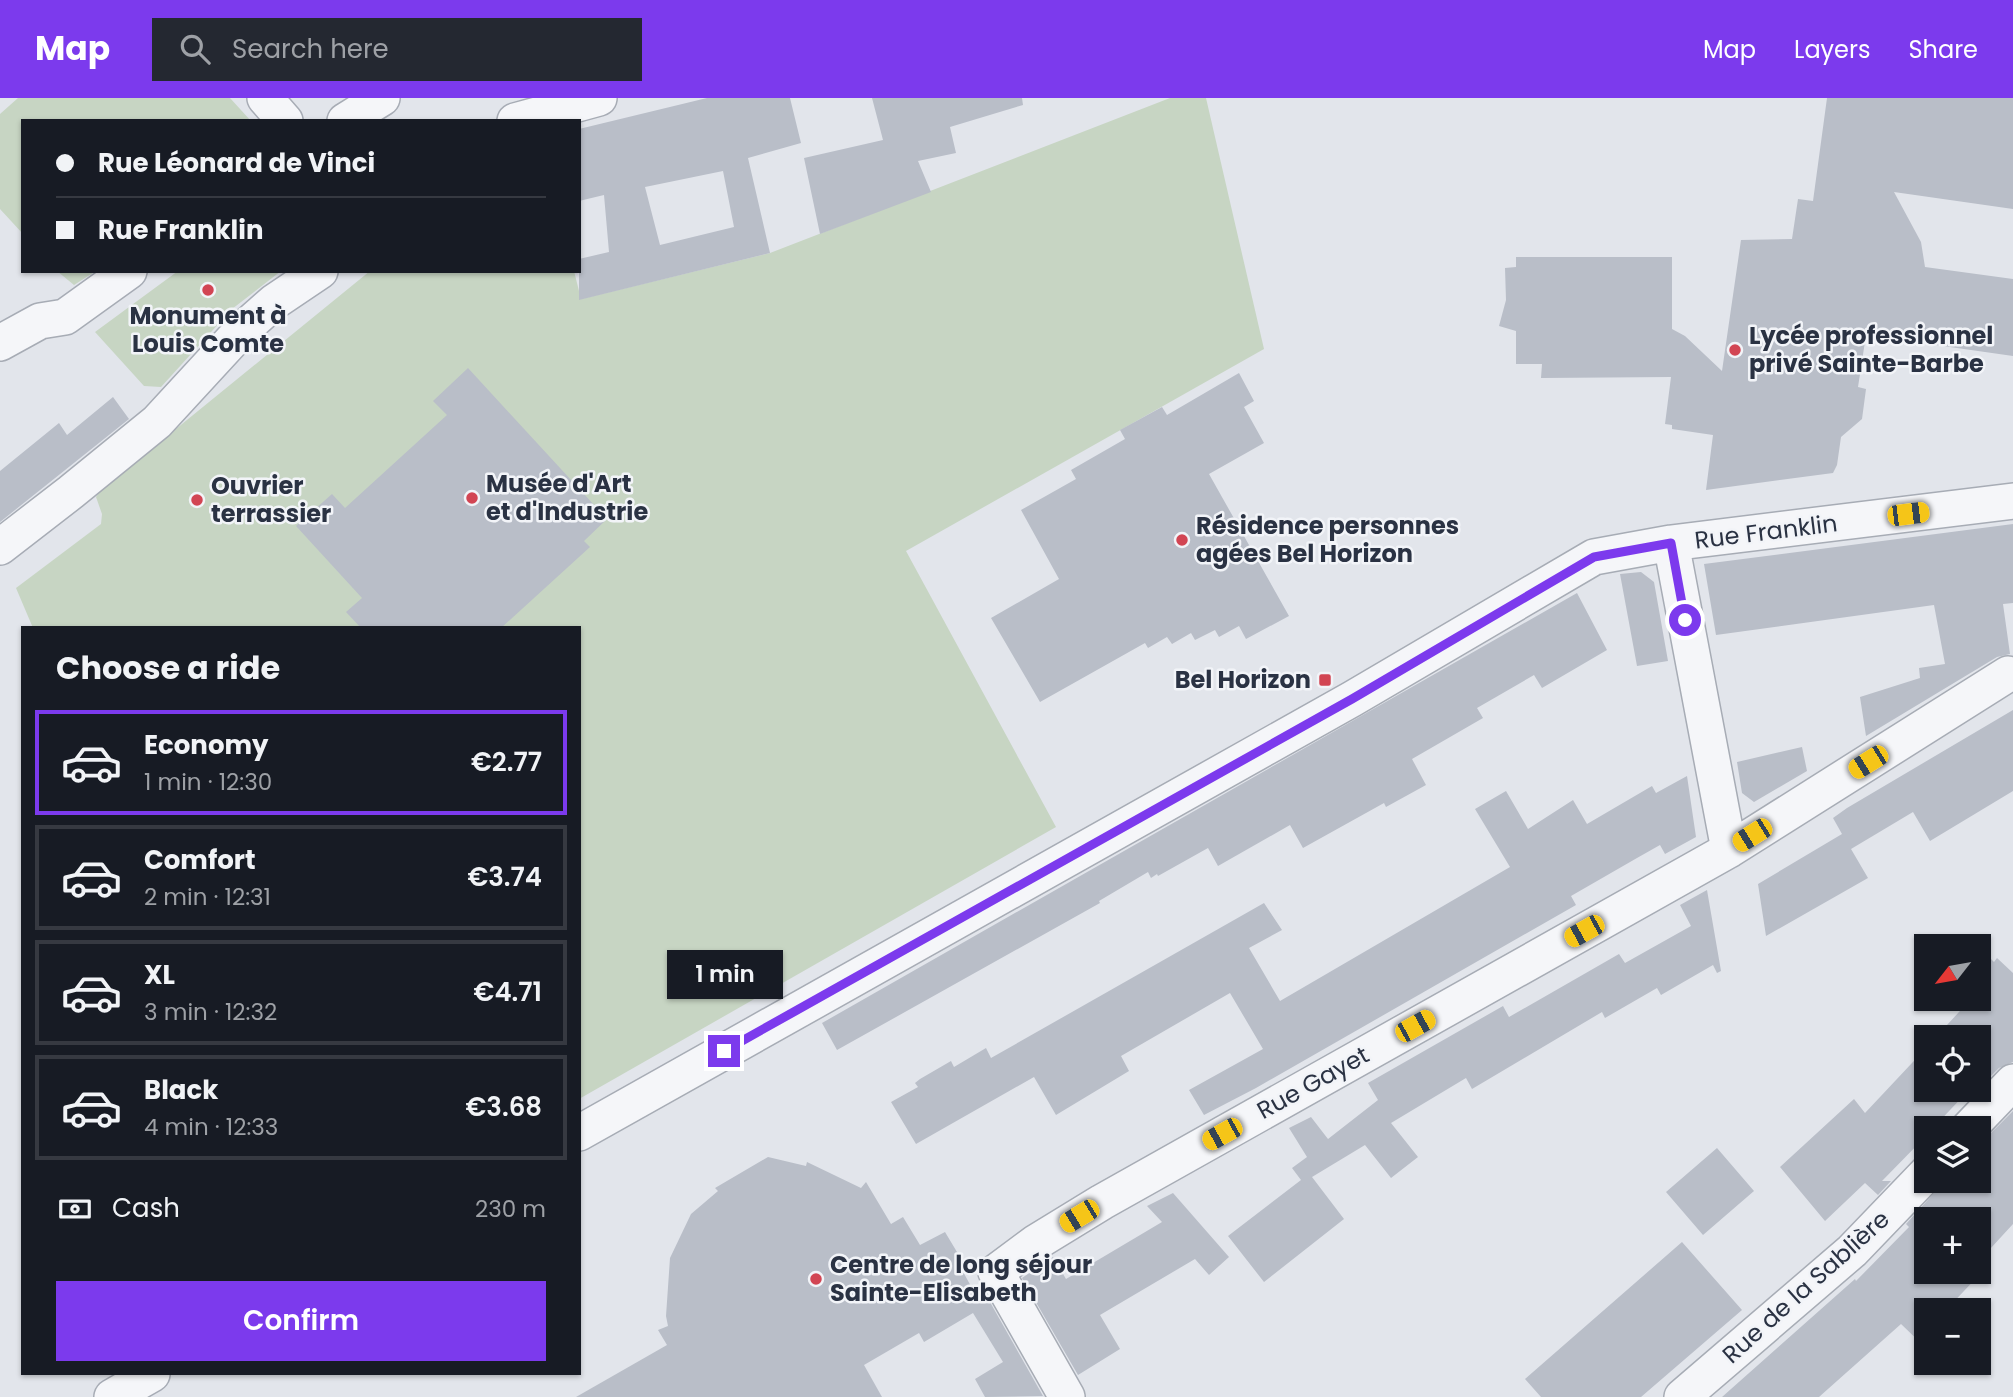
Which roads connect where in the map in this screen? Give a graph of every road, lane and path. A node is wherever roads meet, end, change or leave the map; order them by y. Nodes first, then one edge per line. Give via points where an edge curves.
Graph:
1 (265, 98) edge
2 (382, 98) edge
3 (599, 98) edge
4 (283, 119) edge
5 (348, 119) edge
6 (522, 119) edge
7 (126, 273) edge
8 (317, 273) edge
9 (0, 343) edge
10 (2013, 501) edge
11 (1671, 543) junction
12 (0, 547) edge
13 (2008, 674) dead end
14 (1729, 850) junction
15 (2013, 1082) edge
16 (1980, 1116) edge
17 (581, 1132) edge
18 (1914, 1187) edge
19 (150, 1375) edge
20 (112, 1397) edge
21 (1067, 1397) edge
22 (1682, 1397) edge

1 - 4 street
2 - 5 street
3 - 6 street
7 - 9 street via 65,317 40,321
8 - 12 street via 239,333 157,422
10 - 11 street, Rue Franklin
11 - 14 street
11 - 17 street, Rue Franklin via 1594,557 1352,699
13 - 14 street, Rue Gayet
14 - 21 street, Rue Gayet via 1101,1202 996,1272
15 - 16 street
18 - 22 street, Rue de la Sablière via 1852,1251
19 - 20 street

